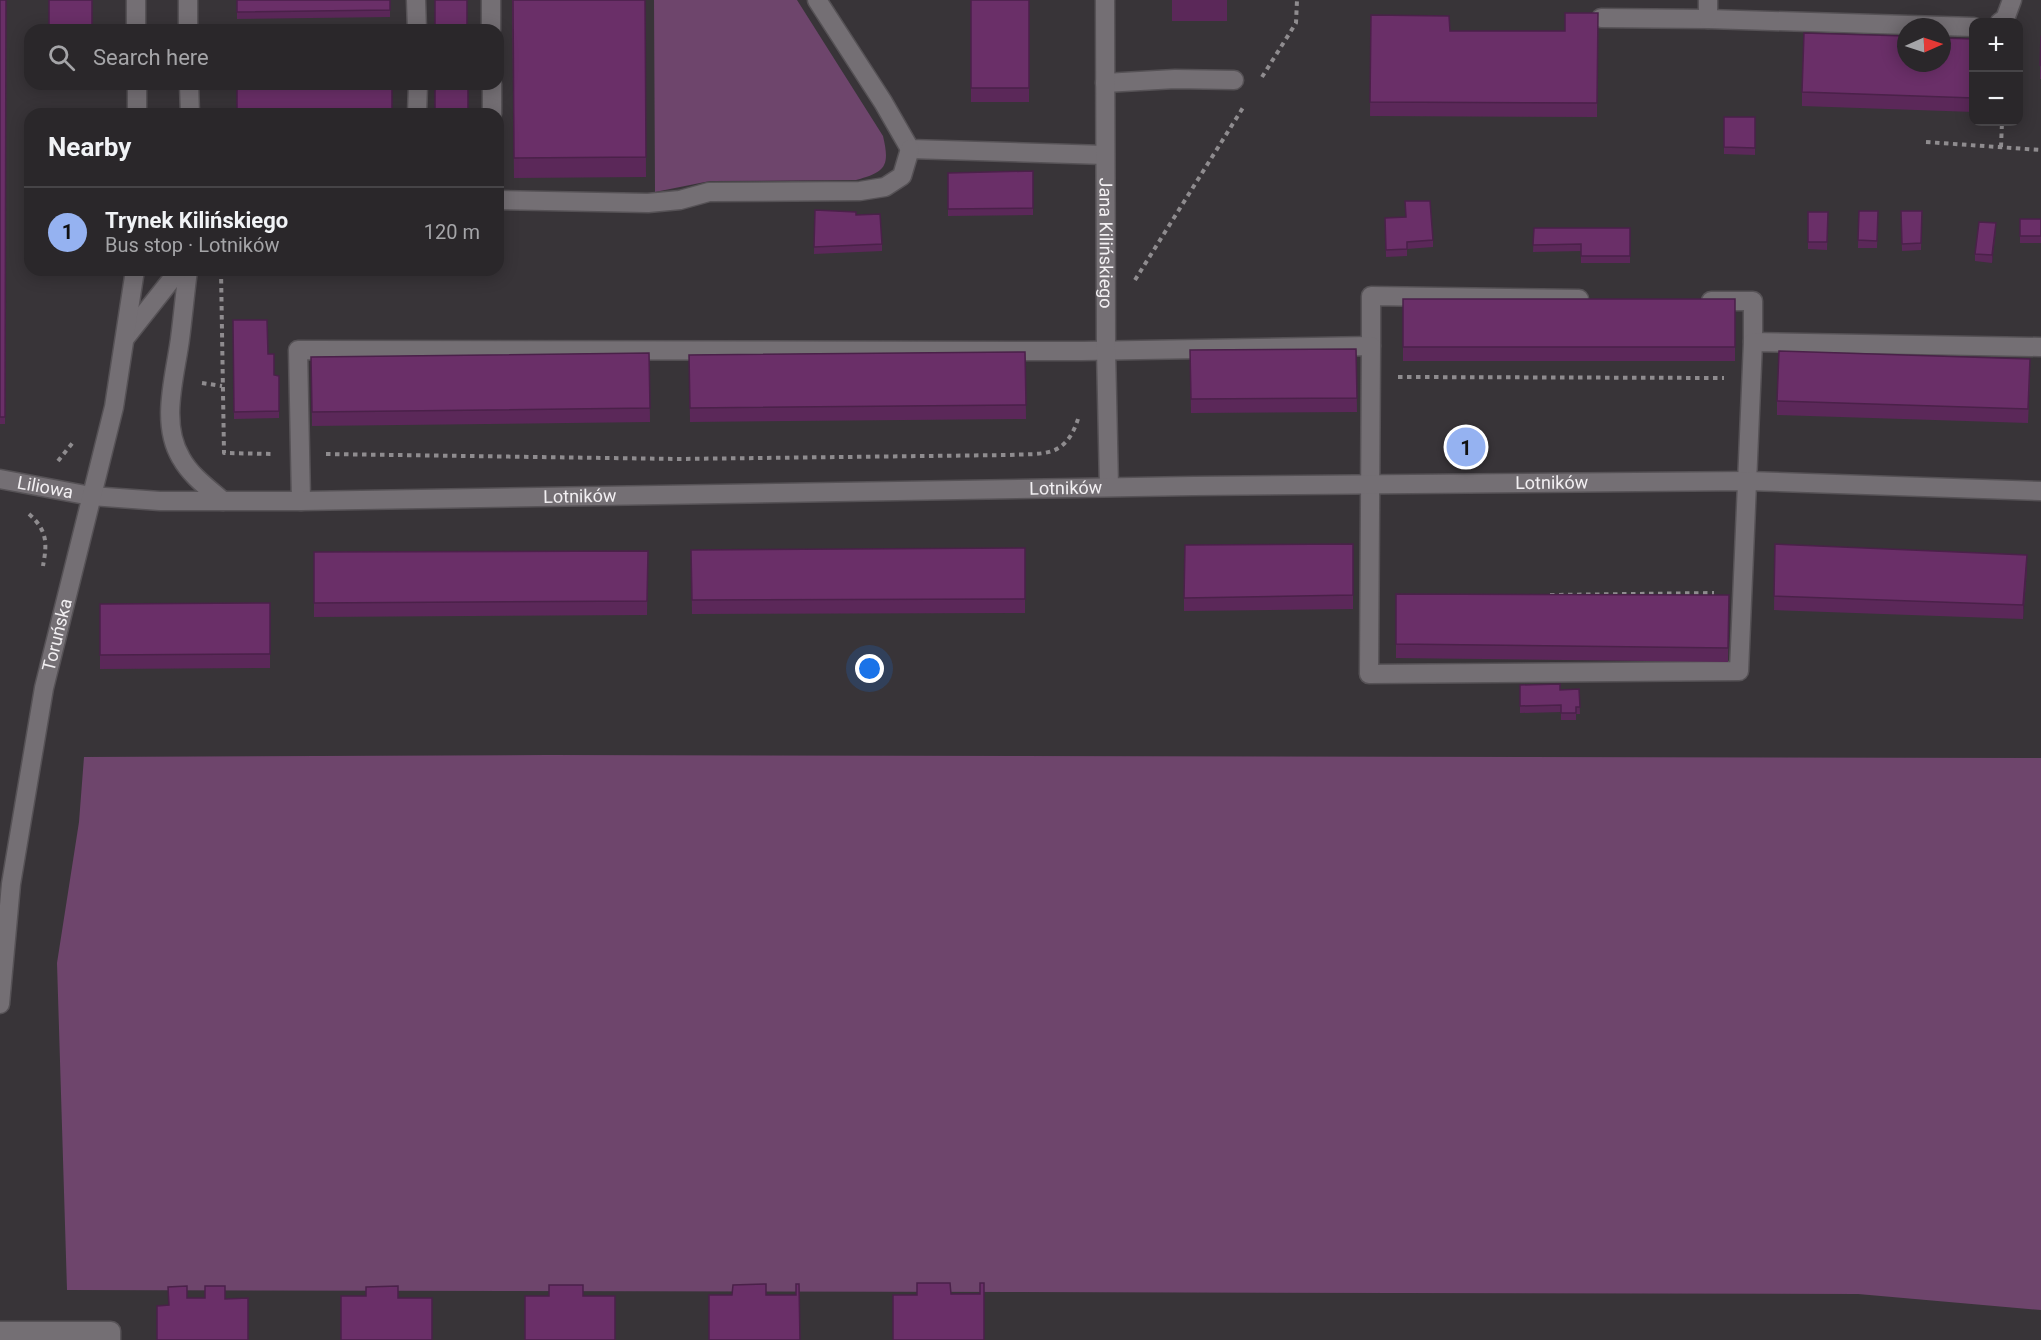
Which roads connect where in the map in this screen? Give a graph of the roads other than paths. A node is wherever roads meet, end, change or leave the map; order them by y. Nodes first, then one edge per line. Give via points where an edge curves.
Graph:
1 (136, 0) edge
2 (188, 0) edge
3 (416, 0) edge
4 (491, 0) edge
5 (817, 0) edge
6 (1105, 0) edge
7 (1708, 0) edge
8 (2012, 0) edge
9 (1602, 18) dead end
10 (2005, 18) edge
11 (1708, 19) junction
12 (136, 24) edge
13 (188, 24) edge
14 (417, 24) edge
15 (491, 24) edge
16 (1969, 27) edge
17 (1234, 80) dead end
18 (1105, 83) junction
19 (137, 90) edge
20 (189, 90) edge
21 (418, 90) edge
22 (492, 90) edge
23 (137, 108) edge
24 (190, 108) edge
25 (417, 108) edge
26 (492, 108) edge
27 (910, 149) junction
28 (1105, 154) junction
29 (504, 200) edge
30 (134, 276) edge
31 (174, 276) edge
32 (187, 276) edge
33 (1598, 299) edge
34 (1694, 301) edge
35 (126, 337) junction
36 (1753, 342) junction
37 (1371, 346) junction
38 (2041, 347) edge
39 (1106, 350) junction
40 (0, 479) edge
41 (1748, 481) junction
42 (1370, 484) junction
43 (1109, 487) junction
44 (2041, 491) edge
45 (91, 496) junction
46 (223, 501) junction
47 (301, 501) junction
48 (0, 1004) edge
49 (0, 1331) edge
50 (111, 1340) edge

1 - 12 street
2 - 13 street
3 - 14 street
4 - 15 street
5 - 27 street
6 - 18 street, Jana Kilińskiego
7 - 11 street
8 - 10 street
9 - 11 street
11 - 16 street
17 - 18 street
18 - 28 street, Jana Kilińskiego
19 - 23 street
20 - 24 street
21 - 25 street
22 - 26 street
27 - 28 street
27 - 29 street via 902,176 885,187 860,191 709,192 648,203
28 - 39 street, Jana Kilińskiego
30 - 35 street, Toruńska
31 - 35 street
32 - 46 street via 170,407 171,432 180,457
33 - 37 street via 1371,296
34 - 36 street via 1753,301
35 - 45 street, Toruńska via 114,407
36 - 38 street
36 - 41 street
37 - 39 street
37 - 42 street
39 - 43 street, Jana Kilińskiego
39 - 47 street via 298,350
40 - 45 street, Liliowa
41 - 42 street, Lotników
41 - 42 street via 1739,671 1417,674 1369,674
41 - 44 street, Lotników
42 - 43 street, Lotników
43 - 47 street, Lotników
45 - 46 street, Lotników
45 - 48 street, Toruńska via 44,688 11,884
46 - 47 street, Lotników
49 - 50 street via 111,1331

